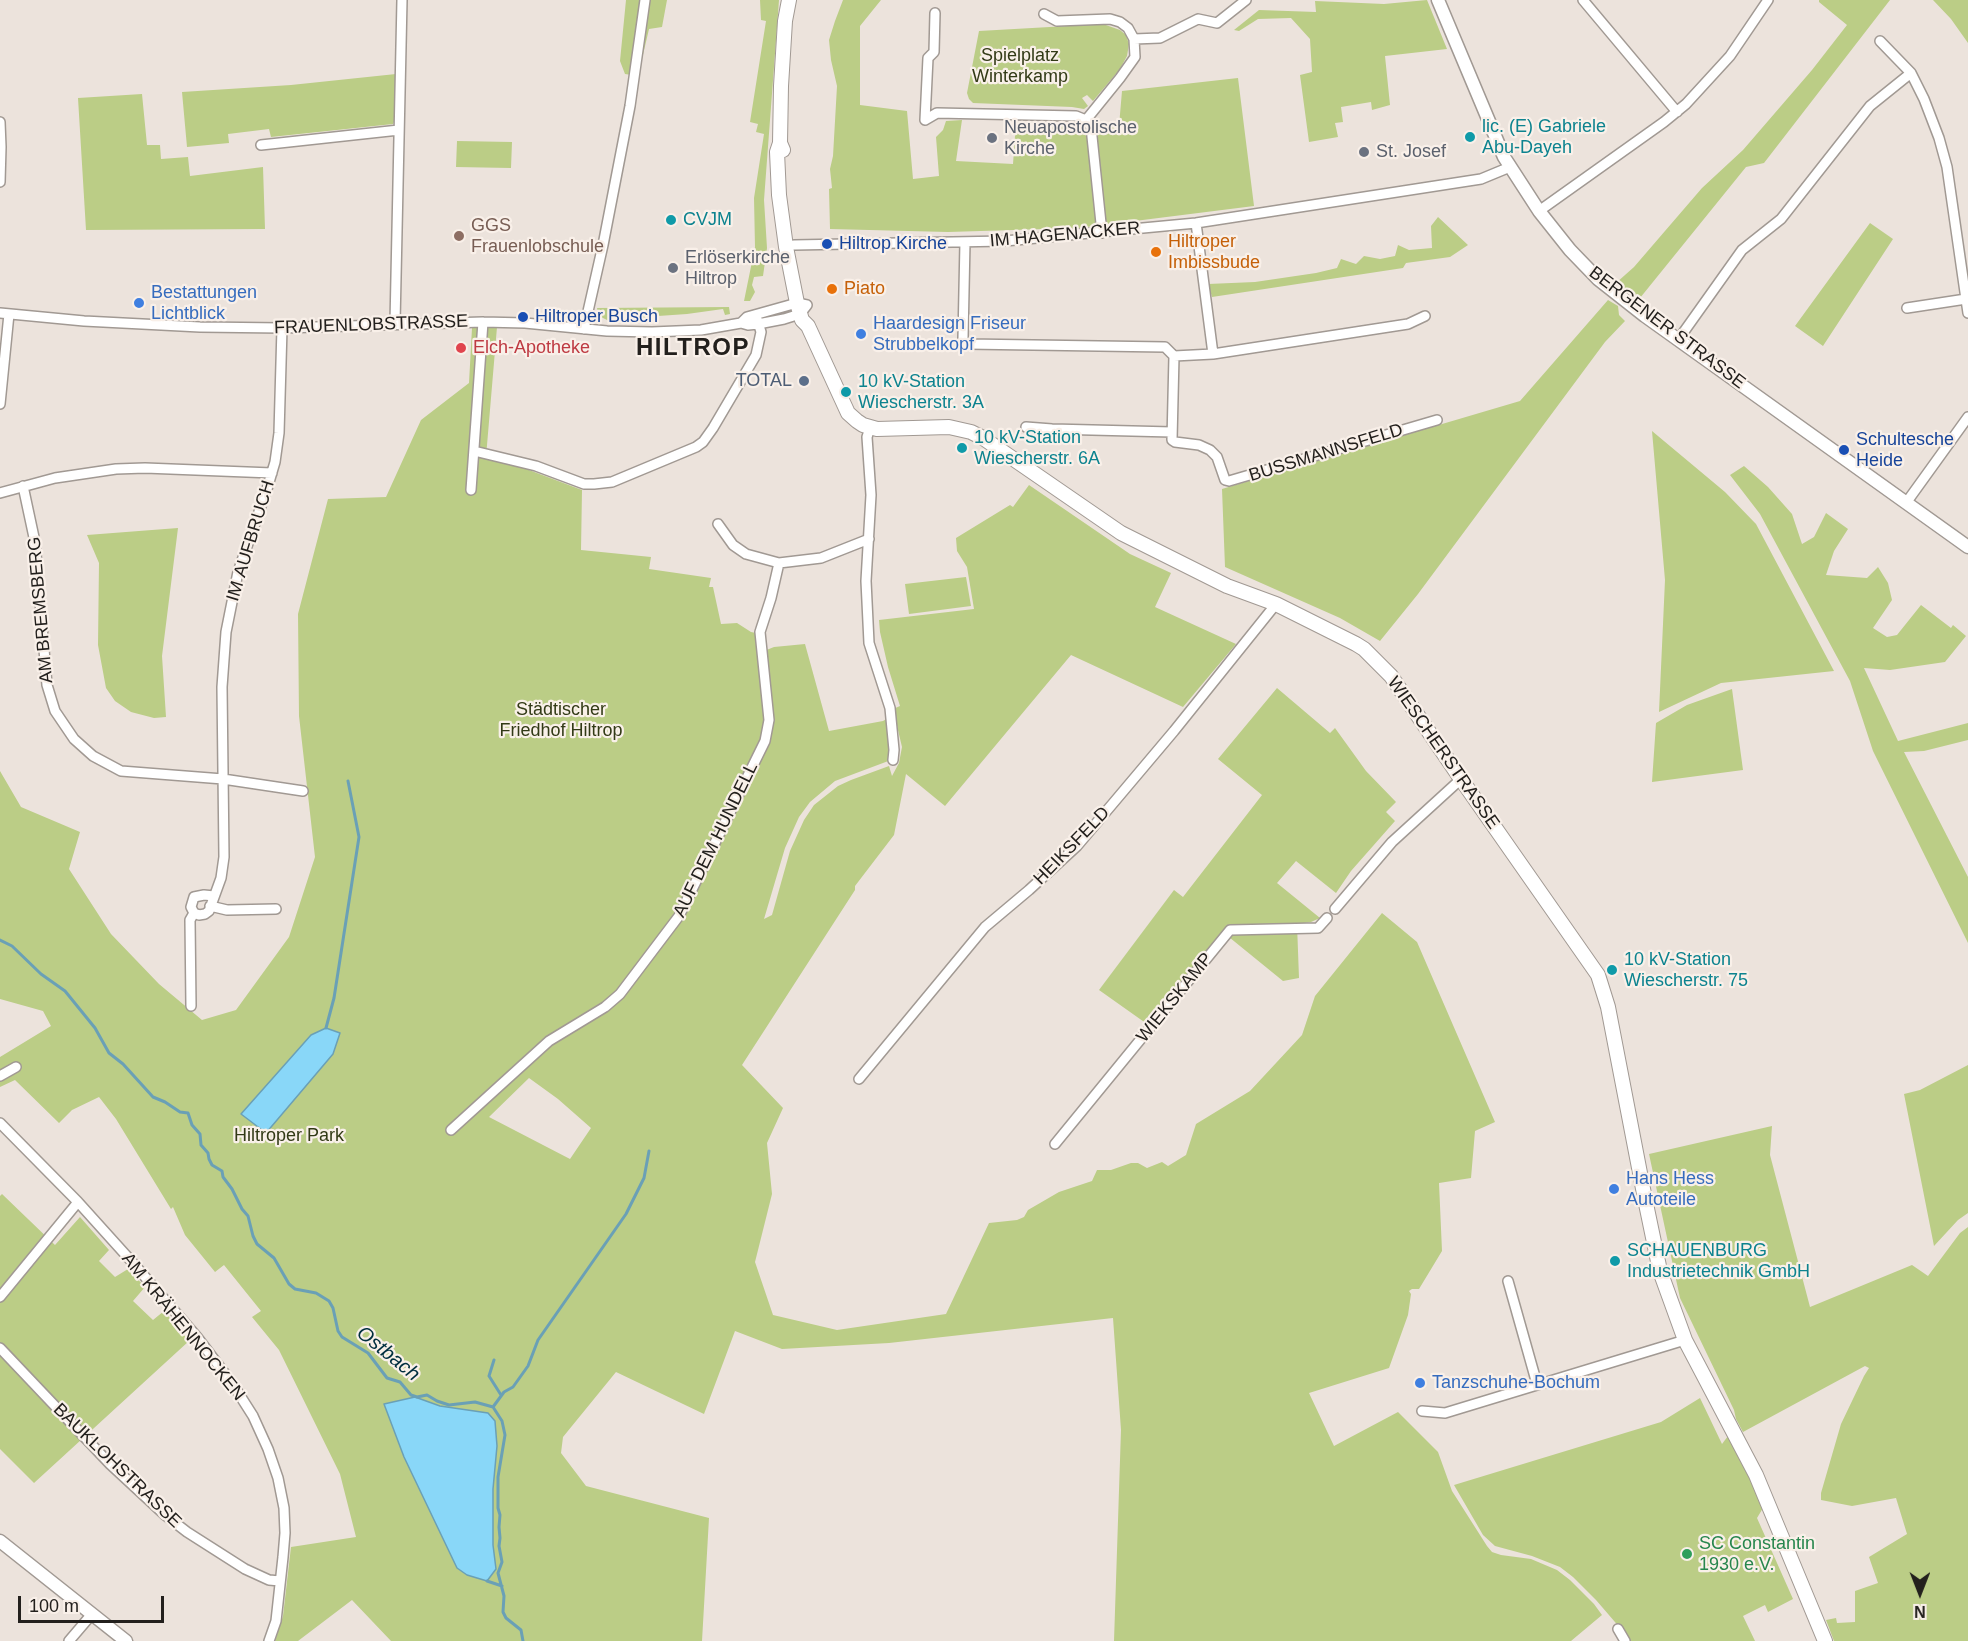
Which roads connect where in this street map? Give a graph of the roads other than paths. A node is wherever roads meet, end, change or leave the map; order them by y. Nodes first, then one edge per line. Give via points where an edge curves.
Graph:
1 (402, 0) edge
2 (645, 0) edge
3 (789, 0) edge
4 (1246, 0) edge
5 (1438, 0) edge
6 (1583, 0) edge
7 (1768, 0) edge
8 (935, 13) dead end
9 (1044, 14) dead end
10 (1134, 39) junction
11 (1880, 41) dead end
12 (1911, 73) junction
13 (1677, 112) junction
14 (1086, 120) junction
15 (0, 122) edge
16 (399, 130) junction
17 (261, 145) dead end
18 (1510, 167) junction
19 (0, 182) edge
20 (1539, 211) junction
21 (1196, 223) junction
22 (1102, 233) junction
23 (965, 242) junction
24 (790, 246) junction
25 (1966, 299) junction
26 (801, 307) junction
27 (1907, 308) dead end
28 (4, 313) edge
29 (1968, 313) edge
30 (1425, 316) dead end
31 (757, 319) junction
32 (483, 322) junction
33 (395, 323) junction
34 (282, 328) junction
35 (584, 329) junction
36 (1678, 340) junction
37 (1213, 354) junction
38 (1174, 356) junction
39 (0, 404) edge
40 (1968, 417) edge
41 (1437, 420) dead end
42 (1026, 427) dead end
43 (870, 428) junction
44 (1172, 432) junction
45 (474, 451) junction
46 (272, 473) junction
47 (23, 486) junction
48 (471, 490) dead end
49 (0, 493) edge
50 (1906, 503) junction
51 (718, 524) dead end
52 (869, 539) junction
53 (1968, 547) edge
54 (779, 563) junction
55 (1276, 604) junction
56 (893, 760) dead end
57 (223, 779) junction
58 (1461, 779) junction
59 (303, 791) dead end
60 (214, 896) junction
61 (210, 906) junction
62 (276, 909) dead end
63 (1335, 909) dead end
64 (194, 913) junction
65 (1327, 918) dead end
66 (191, 1006) dead end
67 (16, 1067) dead end
68 (0, 1076) edge
69 (859, 1079) dead end
70 (0, 1123) edge
71 (451, 1130) dead end
72 (1055, 1144) dead end
73 (78, 1202) junction
74 (1508, 1281) dead end
75 (0, 1297) edge
76 (1685, 1340) junction
77 (0, 1348) edge
78 (1537, 1384) junction
79 (1422, 1411) dead end
80 (0, 1541) edge
81 (280, 1581) junction
82 (92, 1614) junction
83 (1618, 1629) dead end
84 (69, 1641) edge
85 (126, 1641) edge
86 (269, 1641) edge
87 (1625, 1641) edge
88 (1825, 1641) edge

1 - 16 street
2 - 35 street via 630,106
3 - 24 main road via 780,143
4 - 10 street via 1217,23 1198,19 1160,38
5 - 18 street, BERGENER STRASSE via 1498,147
6 - 13 street
7 - 13 street via 1730,56
8 - 14 street via 934,52 928,58 926,120 937,113 1076,116
9 - 10 street via 1058,21 1110,19 1128,28
10 - 14 street via 1135,57
11 - 12 street
12 - 25 street via 1947,167
12 - 36 street via 1870,106 1781,219 1743,250
13 - 20 street
14 - 22 street via 1091,128
15 - 19 street
16 - 17 street
16 - 33 street
18 - 20 street, BERGENER STRASSE
18 - 21 street, IM HAGENACKER via 1481,179
20 - 36 street, BERGENER STRASSE via 1598,279
21 - 22 street, IM HAGENACKER
21 - 37 street
22 - 23 street, IM HAGENACKER
23 - 24 street, IM HAGENACKER
23 - 38 street via 964,343 1165,347
24 - 26 main road
25 - 27 street
25 - 29 street
26 - 31 street, FRAUENLOBSTRASSE
26 - 43 main road via 811,318 808,326 848,413
28 - 34 street, FRAUENLOBSTRASSE via 146,325
28 - 39 street
30 - 37 street via 1408,324
31 - 35 street, FRAUENLOBSTRASSE via 748,325 741,322 681,331
31 - 45 street via 761,332 756,355 713,428 696,447 612,482 594,484
32 - 33 street, FRAUENLOBSTRASSE
32 - 35 street, FRAUENLOBSTRASSE
32 - 45 street
33 - 34 street, FRAUENLOBSTRASSE
34 - 46 street, IM AUFBRUCH via 279,433
36 - 50 street, BERGENER STRASSE
37 - 38 street
38 - 44 street
40 - 50 street
41 - 44 street, BUSSMANNSFELD via 1229,481 1210,450 1175,442
42 - 44 street, BUSSMANNSFELD
43 - 52 street
43 - 55 main road, WIESCHERSTRASSE via 949,427 971,432 1121,533 1227,586
45 - 48 street
46 - 47 street via 116,469
46 - 57 street, IM AUFBRUCH via 238,572 228,617 222,674
47 - 49 street
47 - 57 street, AM BREMSBERG via 35,542 47,685 61,722 93,756 121,771
50 - 53 street, BERGENER STRASSE
51 - 54 street via 732,545 746,554
52 - 54 street via 821,558
52 - 56 street via 869,643 890,708
54 - 71 street, AUF DEM HUNDELL via 760,632 769,720 765,741 680,916 620,994 549,1041
55 - 58 main road, WIESCHERSTRASSE via 1364,649 1391,676
55 - 69 street, HEIKSFELD via 1077,846 985,927
57 - 59 street, AM BREMSBERG
57 - 60 street, IM AUFBRUCH via 224,853
58 - 63 street via 1392,842
58 - 76 main road, WIESCHERSTRASSE via 1598,975 1608,1007 1660,1270
60 - 61 street, IM AUFBRUCH
60 - 64 street via 194,897
61 - 62 street via 227,910
61 - 64 street via 205,914
64 - 66 street via 190,920
65 - 72 street, WIEKSKAMP via 1318,928 1230,930
67 - 68 street
70 - 73 street, AM KRÄHENNOCKEN
73 - 75 street
73 - 81 street, AM KRÄHENNOCKEN via 196,1338 253,1416 278,1478 284,1509
74 - 78 street
76 - 78 street
76 - 88 main road, WIESCHERSTRASSE via 1756,1475
77 - 81 street, BAUKLOHSTRASSE via 110,1464 165,1515 245,1569
78 - 79 street via 1445,1413
80 - 82 street
81 - 86 street, AM KRÄHENNOCKEN via 276,1621
82 - 84 street
82 - 85 street
83 - 87 street

